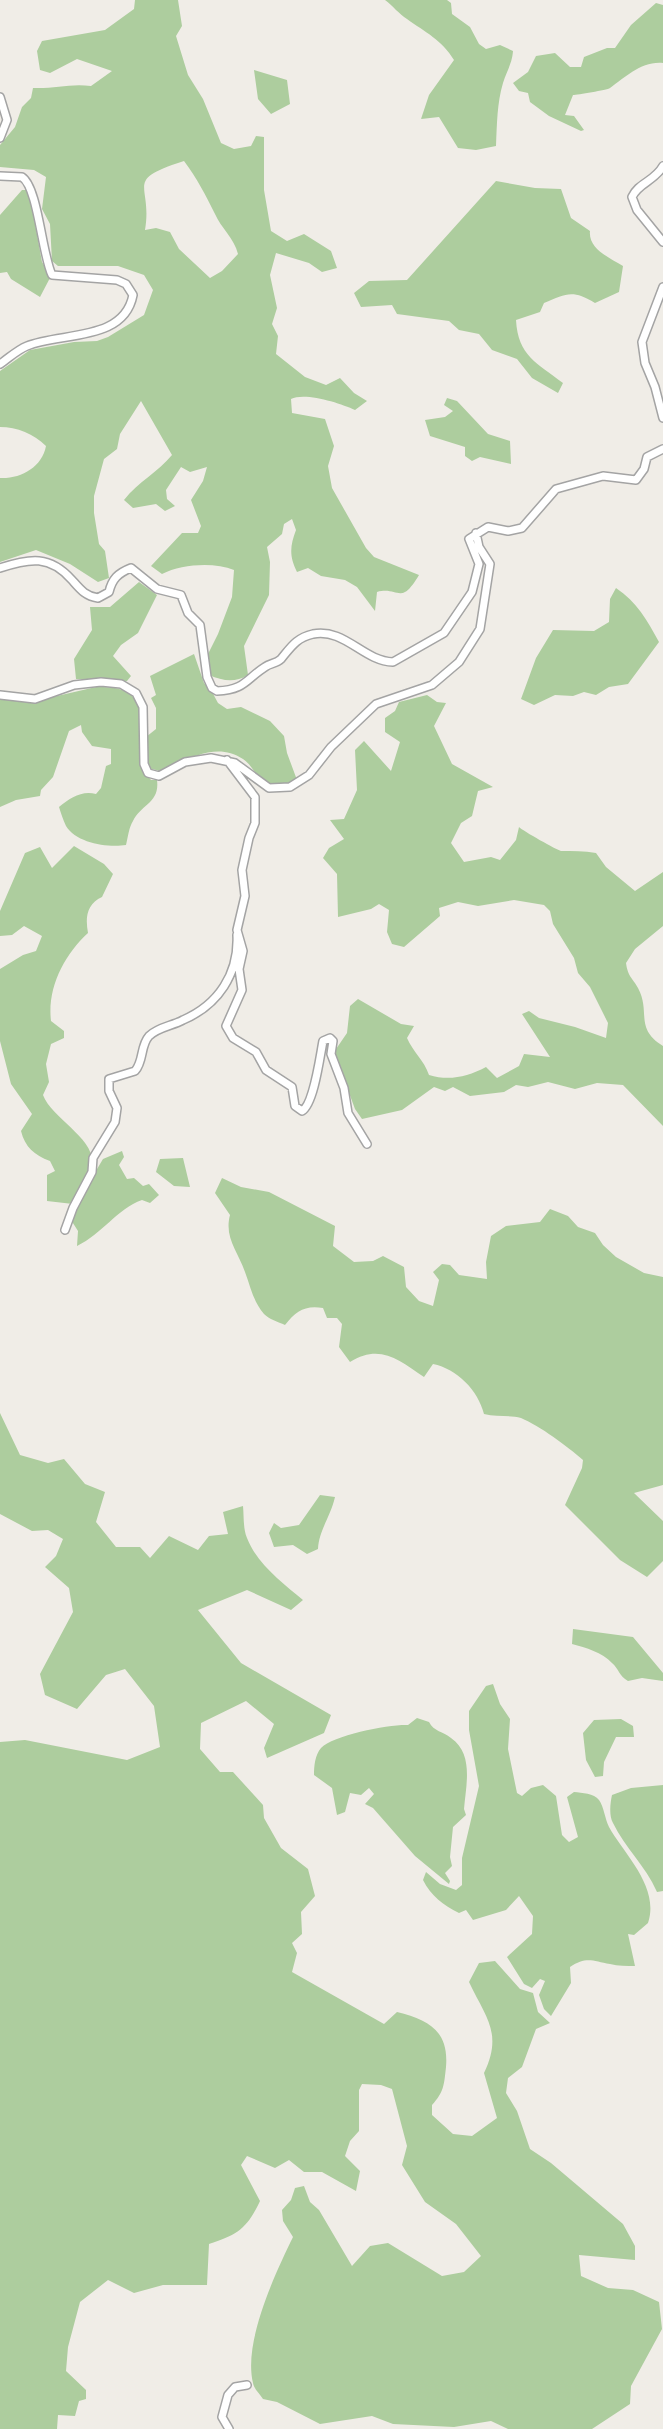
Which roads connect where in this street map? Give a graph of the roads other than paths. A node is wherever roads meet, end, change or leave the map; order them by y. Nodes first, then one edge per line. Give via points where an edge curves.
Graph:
1 (0, 97) edge
2 (0, 138) edge
3 (663, 166) edge
4 (0, 176) edge
5 (663, 242) edge
6 (663, 287) edge
7 (0, 364) edge
8 (663, 418) edge
9 (663, 449) edge
10 (476, 533) junction
11 (0, 568) edge
12 (0, 695) edge
13 (227, 760) junction
14 (237, 930) junction
15 (367, 1144) dead end
16 (65, 1230) dead end
17 (247, 2385) dead end
18 (229, 2429) edge

1 - 2 street via 8,120
3 - 5 street via 632,197 637,210
4 - 7 street via 22,177 32,188 52,274 117,280 126,284 133,295 124,315 102,330 27,346
6 - 8 street via 642,342
9 - 10 street via 647,457 636,480 603,476 563,486 522,528 508,531 488,527
10 - 11 street via 469,539 479,564 476,582 444,633 434,641 387,662 342,638 316,634 293,643 278,662 265,667 248,683 221,691 212,688 207,677 200,625 188,613 181,595 157,589 131,568 121,572 112,581 109,592 98,598 84,593 58,565 41,560
10 - 13 street via 479,547 490,564 484,610 480,629 451,670 425,689 376,704 300,783 269,788
12 - 13 street via 35,699 74,685 121,684 136,693 143,706 144,764 148,772 159,776 198,758
13 - 14 street via 255,797 255,823 242,870 245,896
14 - 15 street via 243,951 239,969 242,990 226,1021 229,1034 252,1048 266,1070 292,1087 295,1106 302,1111 308,1106 317,1080 323,1041 330,1038 348,1113
14 - 16 street via 236,959 230,979 219,994 187,1019 150,1036 135,1071 109,1079 107,1086 117,1108 115,1122 93,1158 92,1172
17 - 18 street via 235,2387 228,2395 222,2417

